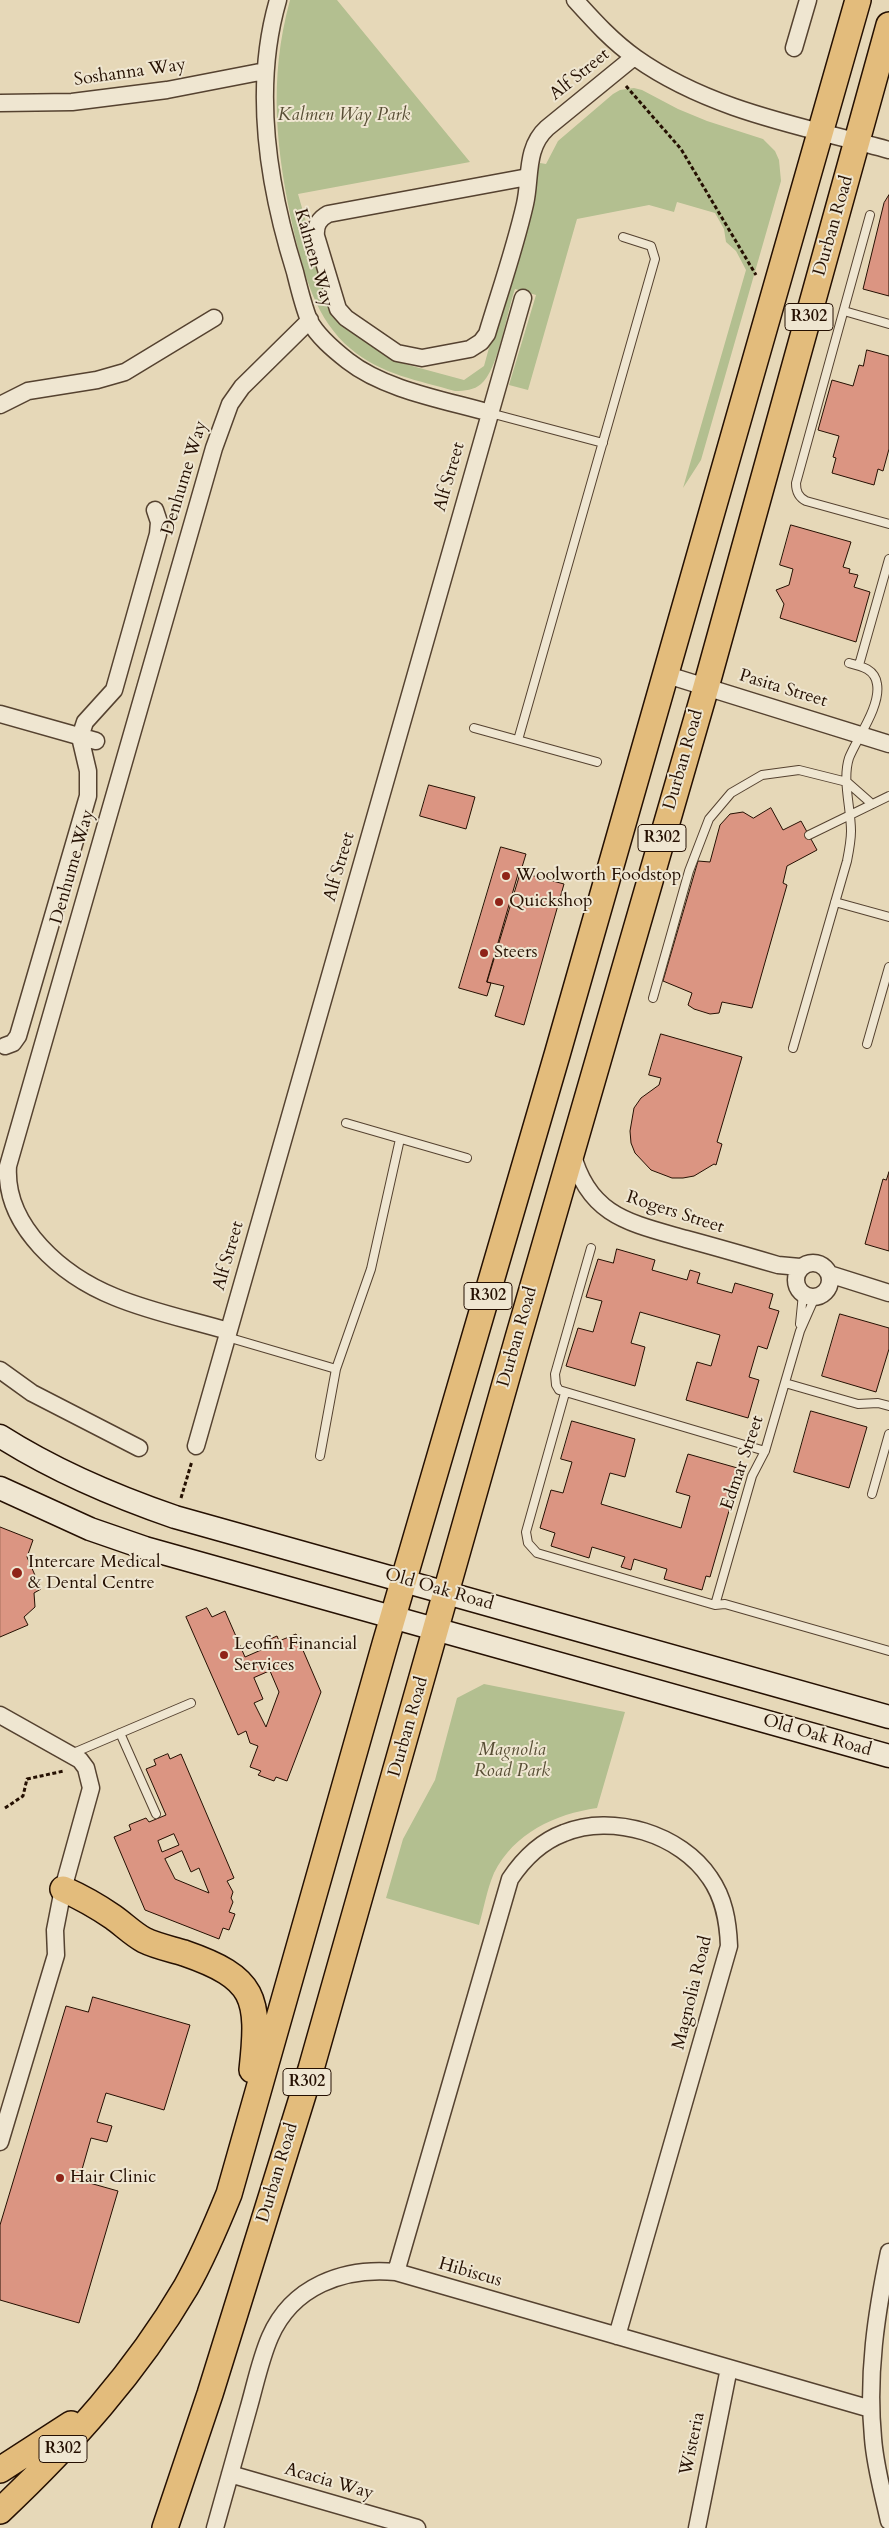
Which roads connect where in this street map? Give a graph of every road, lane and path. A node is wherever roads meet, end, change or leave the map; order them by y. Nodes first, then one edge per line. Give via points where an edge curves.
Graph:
1 (278, 0) edge
2 (576, 0) edge
3 (808, 0) edge
4 (858, 0) edge
5 (889, 25) edge
6 (794, 48) dead end
7 (634, 57) junction
8 (265, 71) junction
9 (626, 86) dead end
10 (0, 103) edge
11 (820, 131) junction
12 (858, 141) junction
13 (889, 150) edge
14 (528, 177) junction
15 (870, 215) dead end
16 (623, 238) dead end
17 (756, 275) dead end
18 (523, 298) dead end
19 (844, 311) junction
20 (214, 318) dead end
21 (310, 320) junction
22 (889, 324) edge
23 (0, 405) edge
24 (490, 413) junction
25 (603, 443) junction
26 (155, 510) dead end
27 (889, 524) edge
28 (889, 559) edge
29 (849, 662) dead end
30 (859, 665) junction
31 (664, 674) junction
32 (706, 687) junction
33 (0, 714) edge
34 (474, 728) dead end
35 (861, 734) junction
36 (80, 736) junction
37 (518, 740) junction
38 (96, 741) dead end
39 (889, 744) edge
40 (596, 762) dead end
41 (847, 782) junction
42 (889, 796) edge
43 (872, 804) junction
44 (850, 815) junction
45 (809, 835) dead end
46 (836, 902) junction
47 (889, 917) edge
48 (889, 967) edge
49 (653, 998) dead end
50 (867, 1044) dead end
51 (5, 1046) dead end
52 (793, 1048) dead end
53 (346, 1123) dead end
54 (400, 1139) junction
55 (572, 1149) junction
56 (467, 1158) dead end
57 (591, 1248) dead end
58 (800, 1267) junction
59 (829, 1280) junction
60 (882, 1291) edge
61 (809, 1296) junction
62 (800, 1331) junction
63 (228, 1334) junction
64 (336, 1369) junction
65 (0, 1370) edge
66 (785, 1383) junction
67 (565, 1393) junction
68 (889, 1406) edge
69 (889, 1434) edge
70 (0, 1436) edge
71 (196, 1446) joint
72 (139, 1448) dead end
73 (765, 1451) junction
74 (320, 1456) dead end
75 (0, 1488) edge
76 (872, 1494) dead end
77 (175, 1517) junction
78 (403, 1580) junction
79 (446, 1592) junction
80 (715, 1605) junction
81 (393, 1617) junction
82 (436, 1629) junction
83 (889, 1651) edge
84 (191, 1703) dead end
85 (0, 1715) edge
86 (889, 1717) edge
87 (120, 1733) junction
88 (71, 1754) junction
89 (889, 1756) edge
90 (5, 1808) dead end
91 (156, 1814) dead end
92 (63, 1889) junction
93 (0, 2142) edge
94 (244, 2142) junction
95 (889, 2252) edge
96 (396, 2272) junction
97 (618, 2336) junction
98 (729, 2368) junction
99 (122, 2382) junction
100 (871, 2409) junction
101 (0, 2470) edge
102 (230, 2474) junction
103 (0, 2511) edge
104 (889, 2521) edge
105 (165, 2528) edge
106 (215, 2528) edge
107 (418, 2528) edge
108 (696, 2528) edge

1 - 8 street, Kalmen Way
2 - 7 street via 602,30
3 - 6 street
4 - 11 main road, R302
5 - 12 main road, R302
7 - 11 street via 698,94 794,126
7 - 14 street, Alf Street via 542,133 533,150
8 - 10 street, Soshanna Way via 167,90 72,102
8 - 21 street, Kalmen Way via 267,136 276,202
9 - 17 path via 681,150
11 - 12 street
11 - 31 main road, R302
12 - 13 street
12 - 32 main road, Durban Road / R302
14 - 14 street, Alf Street via 323,217 316,226 316,236 340,312 397,353 409,357 422,358 476,346 487,334 525,203
15 - 19 lane
16 - 25 lane via 651,246 656,259
18 - 24 street, Alf Street
19 - 22 lane
19 - 27 lane via 796,489 806,501
20 - 23 street via 125,372 28,391
21 - 24 street, Kalmen Way via 334,350 365,372 399,386
21 - 63 street, Denhume Way via 242,387 230,404 214,448 8,1166 8,1189 16,1212 34,1240 60,1264 114,1297
24 - 25 lane
24 - 63 street, Alf Street
25 - 37 lane
26 - 36 street via 158,534 114,690 85,722
28 - 30 lane
29 - 30 lane
30 - 35 lane via 872,672 878,685 872,710
31 - 32 street, Pasita Street
31 - 78 main road, R302 via 557,1055
32 - 35 street, Pasita Street
32 - 55 main road, Durban Road / R302
33 - 36 street
34 - 37 lane
35 - 39 street, Pasita Street
35 - 41 lane via 849,760
36 - 38 street
36 - 51 street via 88,771 88,796 18,1036
37 - 40 lane
41 - 43 lane
41 - 44 lane
41 - 49 lane via 811,772 774,772 751,780 723,800 708,819 689,871
42 - 43 lane
43 - 44 lane
44 - 45 lane
44 - 46 lane via 852,832
46 - 47 lane
46 - 52 lane
48 - 50 lane
53 - 54 lane
54 - 56 lane
54 - 64 lane via 371,1269
55 - 58 street, Rogers Street via 576,1165 591,1194 626,1222 778,1265
55 - 79 main road, Durban Road / R302
57 - 67 lane via 555,1374 556,1385
58 - 59 street via 818,1263
58 - 61 street via 796,1285
59 - 60 street
59 - 61 street via 826,1291
61 - 62 lane, Edmar Street
61 - 62 lane, Edmar Street
62 - 66 lane, Edmar Street
63 - 64 lane
63 - 71 street, Alf Street
64 - 74 lane
65 - 72 street via 32,1393
66 - 68 lane via 858,1404
66 - 73 lane, Edmar Street
67 - 73 lane
67 - 80 lane via 527,1526 526,1538 532,1548 543,1555
69 - 76 lane
70 - 77 main road, Old Oak Road via 65,1473 120,1498
71 - 77 path
73 - 80 lane, Edmar Street via 752,1476
75 - 81 main road, Old Oak Road via 90,1529 145,1548
77 - 78 main road, Old Oak Road
78 - 79 main road, Old Oak Road
78 - 81 main road, R302
79 - 82 main road, Durban Road / R302
79 - 86 main road, Old Oak Road
80 - 83 lane via 725,1604
81 - 82 main road, Old Oak Road
81 - 94 main road, R302
82 - 89 main road, Old Oak Road
82 - 105 main road, Durban Road / R302 via 311,2069
84 - 87 lane
85 - 88 street
87 - 88 lane
87 - 91 lane
88 - 90 path via 64,1771 27,1779 24,1796
88 - 92 street via 86,1768 91,1788
92 - 93 street via 55,1930 56,1955
92 - 94 main road via 88,1901 144,1940 216,1965 243,1984 253,2003 256,2025
94 - 99 main road, R302 via 208,2244 165,2320
95 - 100 street via 874,2330
96 - 97 street, Hibiscus
96 - 97 street, Magnolia Road via 510,1879 533,1851 564,1832 600,1826 635,1829 669,1842 704,1870 719,1893 725,1910 729,1946
96 - 102 street, Hibiscus via 360,2272 326,2281 311,2288 286,2310 269,2338
97 - 98 street, Hibiscus
98 - 100 street, Hibiscus
98 - 108 street, Wisteria
99 - 101 main road via 61,2431
99 - 103 main road, R302 via 45,2468
100 - 104 street via 873,2440
102 - 106 street, Hibiscus
102 - 107 street, Acacia Way

